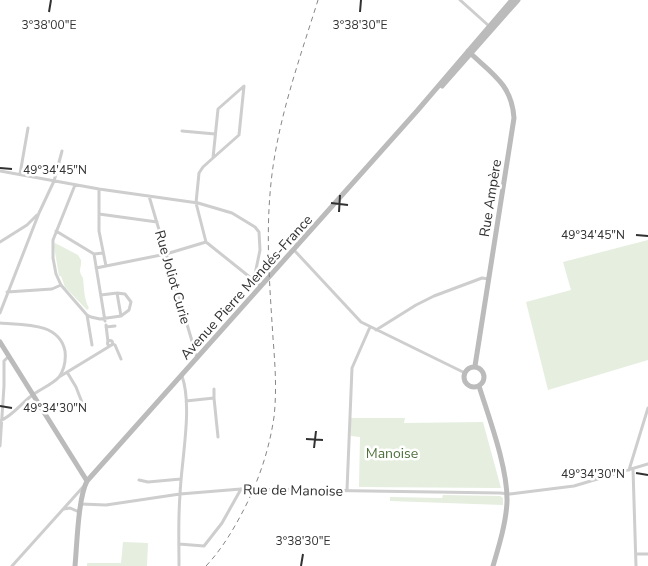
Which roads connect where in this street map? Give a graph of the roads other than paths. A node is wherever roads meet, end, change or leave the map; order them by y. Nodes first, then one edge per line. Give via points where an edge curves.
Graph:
1 (460, 0) edge
2 (512, 0) edge
3 (518, 0) edge
4 (491, 27) junction
5 (468, 53) junction
6 (28, 128) dead end
7 (182, 131) dead end
8 (216, 134) junction
9 (62, 151) dead end
10 (213, 158) junction
11 (0, 171) edge
12 (20, 174) junction
13 (54, 181) junction
14 (75, 185) junction
15 (99, 189) junction
16 (149, 196) junction
17 (196, 203) junction
18 (39, 213) junction
19 (99, 214) junction
20 (157, 222) junction
21 (56, 231) junction
22 (0, 242) edge
23 (206, 242) junction
24 (294, 250) junction
25 (103, 253) junction
26 (94, 254) junction
27 (166, 254) junction
28 (106, 266) junction
29 (96, 268) junction
30 (489, 279) junction
31 (254, 280) junction
32 (62, 285) junction
33 (261, 286) junction
34 (7, 292) junction
35 (117, 293) junction
36 (101, 295) junction
37 (0, 313) edge
38 (87, 315) junction
39 (121, 316) junction
40 (0, 323) edge
41 (105, 323) junction
42 (115, 326) dead end
43 (370, 327) junction
44 (375, 330) junction
45 (0, 342) edge
46 (110, 344) junction
47 (92, 345) dead end
48 (9, 356) junction
49 (121, 359) dead end
50 (197, 359) junction
51 (65, 365) junction
52 (475, 366) junction
53 (68, 371) junction
54 (465, 373) junction
55 (182, 376) junction
56 (58, 377) junction
57 (478, 386) junction
58 (214, 389) dead end
59 (33, 394) junction
60 (214, 398) junction
61 (186, 401) junction
62 (83, 405) dead end
63 (648, 408) edge
64 (1, 421) edge
65 (218, 437) dead end
66 (0, 446) edge
67 (648, 464) edge
68 (631, 470) junction
69 (182, 479) junction
70 (139, 480) dead end
71 (85, 484) junction
72 (241, 489) junction
73 (347, 490) junction
74 (180, 494) junction
75 (506, 494) junction
76 (81, 504) junction
77 (63, 509) junction
78 (80, 512) junction
79 (179, 544) junction
80 (636, 554) junction
81 (648, 554) edge
82 (179, 565) edge
83 (12, 566) edge
84 (75, 566) edge
85 (493, 566) edge
86 (636, 566) edge

1 - 4 street
2 - 4 main road, Avenue Pierre Mendés-France
3 - 4 main road, Avenue Pierre Mendés-France
4 - 5 main road, Avenue Pierre Mendés-France
5 - 24 main road, Avenue Pierre Mendés-France
5 - 30 main road, Rue Ampère via 497,78 508,91 513,104 514,118
6 - 12 street
7 - 8 street
8 - 10 street
8 - 10 street via 219,107 244,86 239,135
9 - 13 street
10 - 17 street via 199,173
11 - 12 street
12 - 13 street
13 - 14 street
13 - 18 street
14 - 15 street
14 - 21 street
15 - 16 street
15 - 19 street
16 - 17 street
16 - 20 street, Rue Joliot Curie
17 - 23 street
17 - 31 street via 232,213 258,229 260,250
18 - 22 street
18 - 34 street
19 - 20 street
19 - 25 street
20 - 27 street, Rue Joliot Curie
21 - 26 street
21 - 32 street via 53,258
23 - 27 street
23 - 31 street
24 - 33 main road, Avenue Pierre Mendés-France
24 - 43 street via 361,322
25 - 26 street
25 - 28 street
26 - 29 street
27 - 28 street
27 - 50 street, Rue Joliot Curie
28 - 29 street
29 - 36 street
30 - 44 street via 482,278 434,296
30 - 52 main road, Rue Ampère
31 - 33 street
32 - 34 street via 52,289
32 - 38 street
33 - 50 main road, Avenue Pierre Mendés-France
34 - 37 street
35 - 36 street
35 - 39 street
35 - 39 street via 125,294 131,302 128,312
36 - 41 street
38 - 41 street
38 - 47 street
39 - 41 street
40 - 51 street via 43,327 56,334 64,348
41 - 42 street
41 - 46 street
43 - 44 street
43 - 73 street via 352,368
44 - 54 street
45 - 48 main road
46 - 49 street via 115,345
46 - 53 street
48 - 59 main road
48 - 64 street via 4,361
50 - 55 main road, Avenue Pierre Mendés-France
51 - 53 street
51 - 56 street
52 - 54 main road
52 - 57 main road via 485,376
53 - 56 street
53 - 62 street
54 - 57 main road via 467,384
55 - 61 street
55 - 71 main road, Avenue Pierre Mendés-France
56 - 59 street
57 - 75 main road via 506,482
58 - 60 street
59 - 64 street
59 - 71 main road
60 - 61 street
60 - 65 street
61 - 69 street
63 - 68 street
64 - 66 street
67 - 68 street, Rue de Manoise
68 - 75 street, Rue de Manoise via 574,486
68 - 80 street
69 - 70 street
69 - 74 street
71 - 76 main road
71 - 77 street
72 - 73 street, Rue de Manoise
72 - 74 street, Rue de Manoise
72 - 79 street via 222,523 204,546
73 - 75 street, Rue de Manoise
74 - 76 street, Rue de Manoise via 106,505
74 - 79 street
75 - 85 main road
76 - 78 main road
77 - 78 street
77 - 83 street
78 - 84 main road
79 - 82 street
80 - 81 street
80 - 86 street

